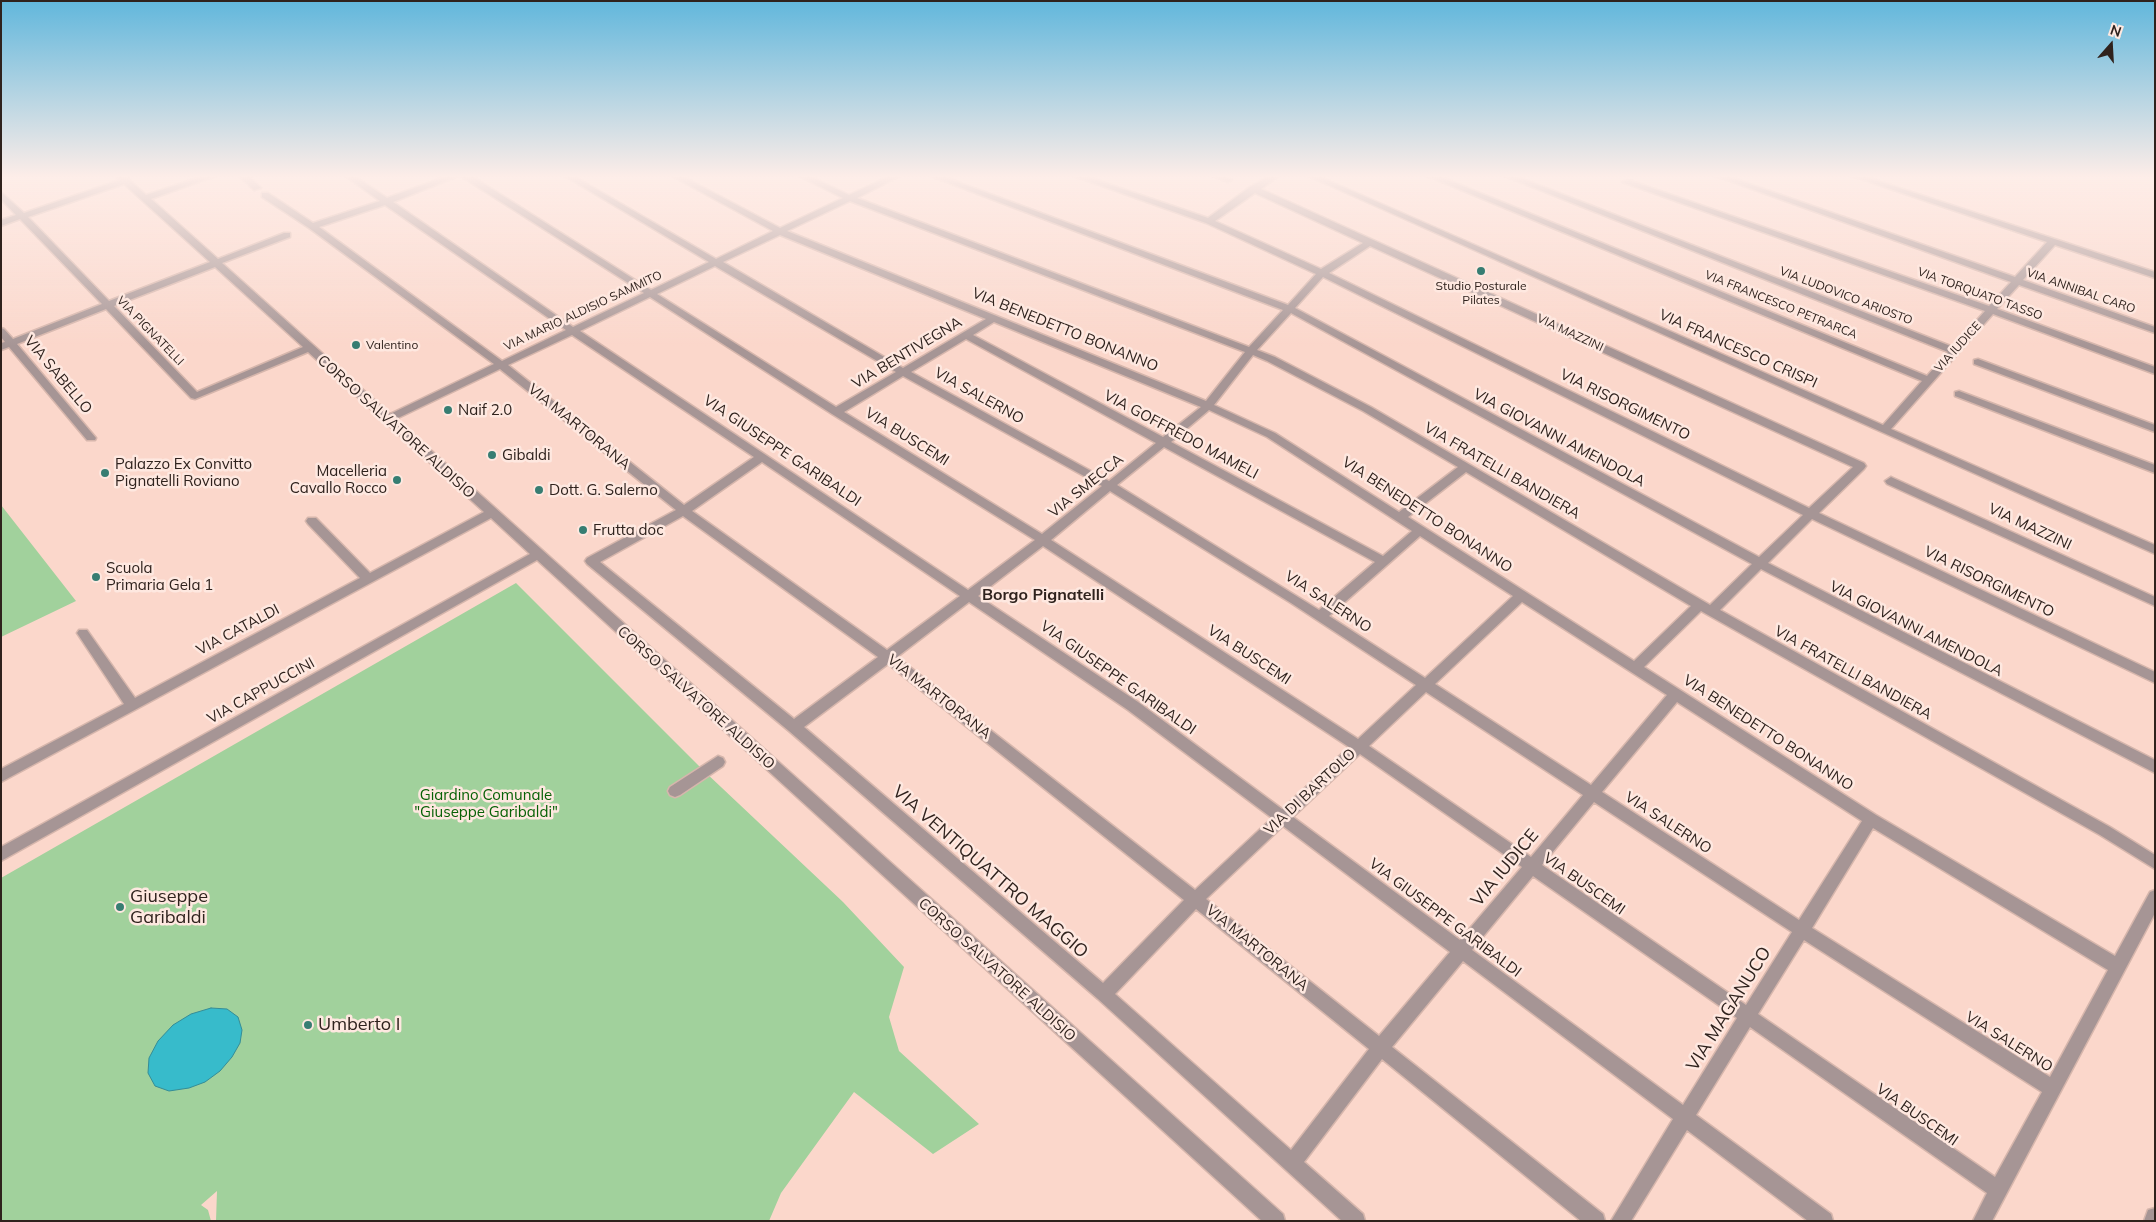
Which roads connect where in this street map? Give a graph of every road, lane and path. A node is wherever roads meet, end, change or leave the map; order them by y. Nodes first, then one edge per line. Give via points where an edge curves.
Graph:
1 (37, 232) edge
2 (182, 232) edge
3 (320, 232) edge
4 (432, 232) edge
5 (554, 232) edge
6 (663, 232) edge
7 (777, 232) edge
8 (781, 232) edge
9 (938, 232) edge
10 (1085, 232) edge
11 (1232, 232) edge
12 (1348, 232) edge
13 (1438, 232) edge
14 (1568, 232) edge
15 (1651, 232) edge
16 (1777, 232) edge
17 (1876, 232) edge
18 (2026, 232) edge
19 (287, 235) dead end
20 (2053, 241) junction
21 (1370, 242) junction
22 (214, 262) junction
23 (714, 262) junction
24 (1322, 273) junction
25 (2155, 275) edge
26 (2016, 282) junction
27 (649, 293) junction
28 (108, 306) junction
29 (1288, 308) junction
30 (1991, 310) junction
31 (993, 319) junction
32 (572, 330) junction
33 (2155, 330) edge
34 (1, 331) edge
35 (965, 335) junction
36 (6, 345) edge
37 (309, 348) junction
38 (1251, 351) junction
39 (1954, 351) junction
40 (1978, 362) dead end
41 (500, 364) junction
42 (903, 372) junction
43 (2155, 372) edge
44 (1928, 380) junction
45 (1959, 394) dead end
46 (1208, 406) junction
47 (836, 412) junction
48 (388, 420) junction
49 (1884, 430) junction
50 (2155, 430) edge
51 (91, 438) dead end
52 (1164, 442) junction
53 (762, 457) junction
54 (1466, 468) junction
55 (2155, 469) edge
56 (1891, 481) dead end
57 (1110, 486) junction
58 (684, 511) junction
59 (491, 513) junction
60 (1811, 514) junction
61 (1400, 517) junction
62 (312, 521) dead end
63 (1420, 530) junction
64 (1043, 540) junction
65 (2155, 550) edge
66 (537, 554) junction
67 (1383, 562) junction
68 (1760, 563) junction
69 (369, 579) junction
70 (1522, 595) junction
71 (970, 596) junction
72 (2155, 602) edge
73 (1706, 608) junction
74 (1320, 616) junction
75 (83, 633) dead end
76 (888, 657) junction
77 (1635, 668) junction
78 (2155, 678) edge
79 (1426, 684) junction
80 (1676, 694) junction
81 (132, 705) junction
82 (794, 727) junction
83 (1359, 746) junction
84 (718, 762) dead end
85 (2155, 767) edge
86 (1, 776) edge
87 (675, 791) dead end
88 (1594, 794) junction
89 (1282, 817) junction
90 (1871, 819) junction
91 (1, 856) edge
92 (2155, 863) edge
93 (1532, 867) junction
94 (1195, 899) junction
95 (2153, 904) edge
96 (1802, 930) junction
97 (1462, 951) junction
98 (2118, 966) junction
99 (1104, 994) junction
100 (1748, 1018) junction
101 (1380, 1048) junction
102 (2053, 1089) junction
103 (1685, 1117) junction
104 (1292, 1163) junction
105 (1998, 1190) junction
106 (2155, 1217) edge
107 (1276, 1221) edge
108 (1356, 1221) edge
109 (1596, 1221) edge
110 (1620, 1221) edge
111 (1824, 1221) edge
112 (1982, 1221) edge
113 (2153, 1221) edge

1 - 28 street, VIA PIGNATELLI
2 - 22 street, CORSO SALVATORE ALDISIO
3 - 41 street, VIA MARTORANA
4 - 32 street, VIA GIUSEPPE GARIBALDI
5 - 27 street, VIA BUSCEMI
6 - 23 street, VIA SALERNO
7 - 23 street, VIA MARIO ALDISIO SAMMITO
8 - 31 street, VIA BENEDETTO BONANNO
9 - 38 street, VIA FRATELLI BANDIERA
10 - 29 street, VIA GIOVANNI AMENDOLA
11 - 24 street, VIA RISORGIMENTO
12 - 21 street, VIA MAZZINI
13 - 49 street, VIA FRANCESCO CRISPI
14 - 44 street, VIA FRANCESCO PETRARCA
15 - 39 street, VIA LUDOVICO ARIOSTO
16 - 30 street, VIA TORQUATO TASSO
17 - 26 street, VIA ANNIBAL CARO
18 - 20 street
19 - 22 street
20 - 25 street
20 - 26 street, VIA IUDICE
21 - 24 street, VIA SMECCA
21 - 60 street, VIA MAZZINI via 1860,466
22 - 28 street
22 - 37 street, CORSO SALVATORE ALDISIO
23 - 27 street, VIA MARIO ALDISIO SAMMITO
23 - 42 street, VIA SALERNO
24 - 29 street, VIA SMECCA
24 - 60 street, VIA RISORGIMENTO
26 - 30 street, VIA IUDICE
26 - 33 street, VIA ANNIBAL CARO
27 - 32 street, VIA MARIO ALDISIO SAMMITO
27 - 47 street, VIA BUSCEMI
28 - 36 street
28 - 37 street, VIA PIGNATELLI via 195,396
29 - 38 street, VIA SMECCA
29 - 68 street, VIA GIOVANNI AMENDOLA
30 - 39 street, VIA IUDICE
30 - 43 street, VIA TORQUATO TASSO
31 - 35 street, VIA BENTIVEGNA
31 - 46 street, VIA BENEDETTO BONANNO
32 - 41 street, VIA MARIO ALDISIO SAMMITO
32 - 53 street, VIA GIUSEPPE GARIBALDI
34 - 36 street, VIA SABELLO
35 - 42 street, VIA BENTIVEGNA
35 - 52 street, VIA GOFFREDO MAMELI
36 - 51 street, VIA SABELLO
37 - 48 street, CORSO SALVATORE ALDISIO
38 - 46 street, VIA SMECCA
38 - 54 street, VIA FRATELLI BANDIERA via 1367,409
39 - 44 street, VIA IUDICE
40 - 50 street
41 - 48 street, VIA MARIO ALDISIO SAMMITO
41 - 58 street, VIA MARTORANA
42 - 47 street, VIA BENTIVEGNA
42 - 57 street, VIA SALERNO
44 - 49 street, VIA IUDICE
45 - 55 street
46 - 52 street, VIA SMECCA
46 - 61 street, VIA BENEDETTO BONANNO via 1271,435
47 - 64 street, VIA BUSCEMI
48 - 59 street, CORSO SALVATORE ALDISIO
49 - 65 street, VIA FRANCESCO CRISPI
52 - 57 street, VIA SMECCA
52 - 67 street, VIA GOFFREDO MAMELI
53 - 58 street
53 - 71 street, VIA GIUSEPPE GARIBALDI
54 - 61 street
54 - 73 street, VIA FRATELLI BANDIERA
56 - 72 street, VIA MAZZINI
57 - 64 street, VIA SMECCA
57 - 74 street, VIA SALERNO
58 - 76 street, VIA MARTORANA
58 - 82 street, VIA VENTIQUATTRO MAGGIO via 591,561
59 - 66 street, CORSO SALVATORE ALDISIO
59 - 69 street, VIA CATALDI
60 - 68 street
60 - 78 street, VIA RISORGIMENTO
61 - 63 street, VIA BENEDETTO BONANNO
62 - 69 street
63 - 67 street
63 - 70 street, VIA BENEDETTO BONANNO
64 - 71 street, VIA SMECCA
64 - 83 street, VIA BUSCEMI
66 - 91 street, VIA CAPPUCCINI
66 - 107 street, CORSO SALVATORE ALDISIO
67 - 74 street
68 - 73 street
68 - 85 street, VIA GIOVANNI AMENDOLA
69 - 81 street, VIA CATALDI
70 - 77 street, VIA BENEDETTO BONANNO
70 - 79 street, VIA DI BARTOLO
71 - 76 street, VIA SMECCA
71 - 89 street, VIA GIUSEPPE GARIBALDI via 1133,706
73 - 77 street
73 - 92 street, VIA FRATELLI BANDIERA via 2105,831
74 - 79 street, VIA SALERNO
75 - 81 street
76 - 82 street, VIA SMECCA
76 - 94 street, VIA MARTORANA
77 - 80 street, VIA BENEDETTO BONANNO
79 - 83 street, VIA DI BARTOLO
79 - 88 street, VIA SALERNO
80 - 88 street, VIA IUDICE
80 - 90 street, VIA BENEDETTO BONANNO
81 - 86 street, VIA CATALDI
82 - 99 street, VIA VENTIQUATTRO MAGGIO
83 - 89 street, VIA DI BARTOLO
83 - 93 street, VIA BUSCEMI
84 - 87 street
88 - 93 street, VIA IUDICE
88 - 96 street, VIA SALERNO
89 - 94 street, VIA DI BARTOLO
89 - 97 street, VIA GIUSEPPE GARIBALDI
90 - 96 street, VIA MAGANUCO
90 - 98 street, VIA BENEDETTO BONANNO
93 - 97 street, VIA IUDICE
93 - 100 street, VIA BUSCEMI
94 - 99 street, VIA DI BARTOLO
94 - 101 street, VIA MARTORANA
95 - 98 street
96 - 100 street, VIA MAGANUCO
96 - 102 street, VIA SALERNO
97 - 101 street, VIA IUDICE
97 - 103 street, VIA GIUSEPPE GARIBALDI
98 - 102 street
99 - 104 street, VIA VENTIQUATTRO MAGGIO
100 - 103 street, VIA MAGANUCO
100 - 105 street, VIA BUSCEMI
101 - 104 street, VIA IUDICE
101 - 109 street, VIA MARTORANA
102 - 105 street
103 - 110 street, VIA MAGANUCO
103 - 111 street, VIA GIUSEPPE GARIBALDI
104 - 108 street, VIA VENTIQUATTRO MAGGIO
105 - 112 street
106 - 113 street

